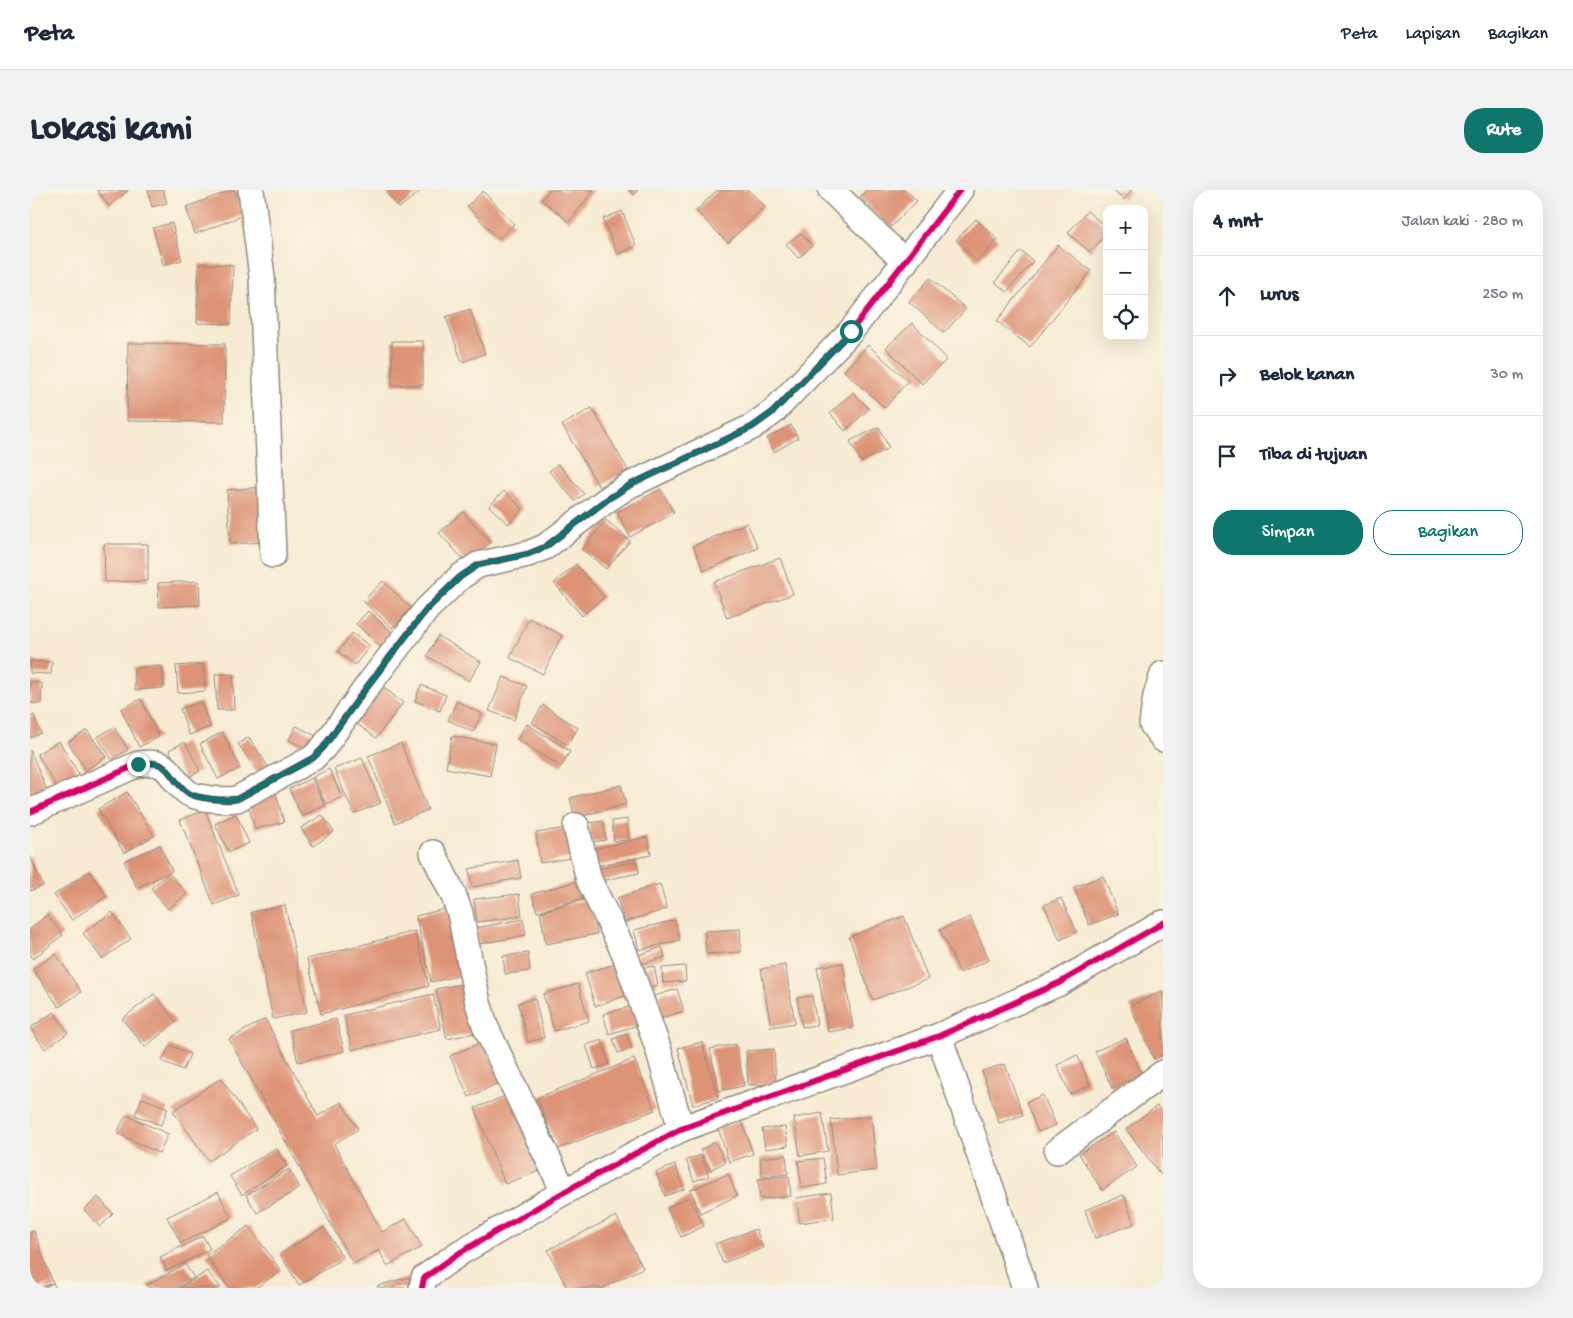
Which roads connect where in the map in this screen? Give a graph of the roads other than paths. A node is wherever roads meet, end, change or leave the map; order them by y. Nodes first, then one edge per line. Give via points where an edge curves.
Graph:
1 (251, 190) edge
2 (831, 190) edge
3 (960, 190) edge
4 (905, 262) junction
5 (273, 555) dead end
6 (1163, 674) edge
7 (1163, 739) edge
8 (30, 812) edge
9 (576, 826) dead end
10 (433, 853) dead end
11 (1163, 922) edge
12 (939, 1036) junction
13 (1163, 1073) edge
14 (681, 1129) junction
15 (1057, 1152) dead end
16 (564, 1192) junction
17 (422, 1288) edge
18 (1024, 1288) edge

1 - 5 street via 262,277
2 - 4 street
3 - 4 street
4 - 8 street via 851,331 773,412 752,427 630,485 545,547 478,565 460,577 427,609 313,758 230,800 188,793 163,764 138,764
6 - 7 street via 1152,724
9 - 14 street via 589,880 624,952 658,1048
10 - 16 street via 460,913 486,1028
11 - 12 street via 1059,983
12 - 14 street
12 - 18 street
13 - 15 street
14 - 16 street
16 - 17 street via 461,1252 424,1278

